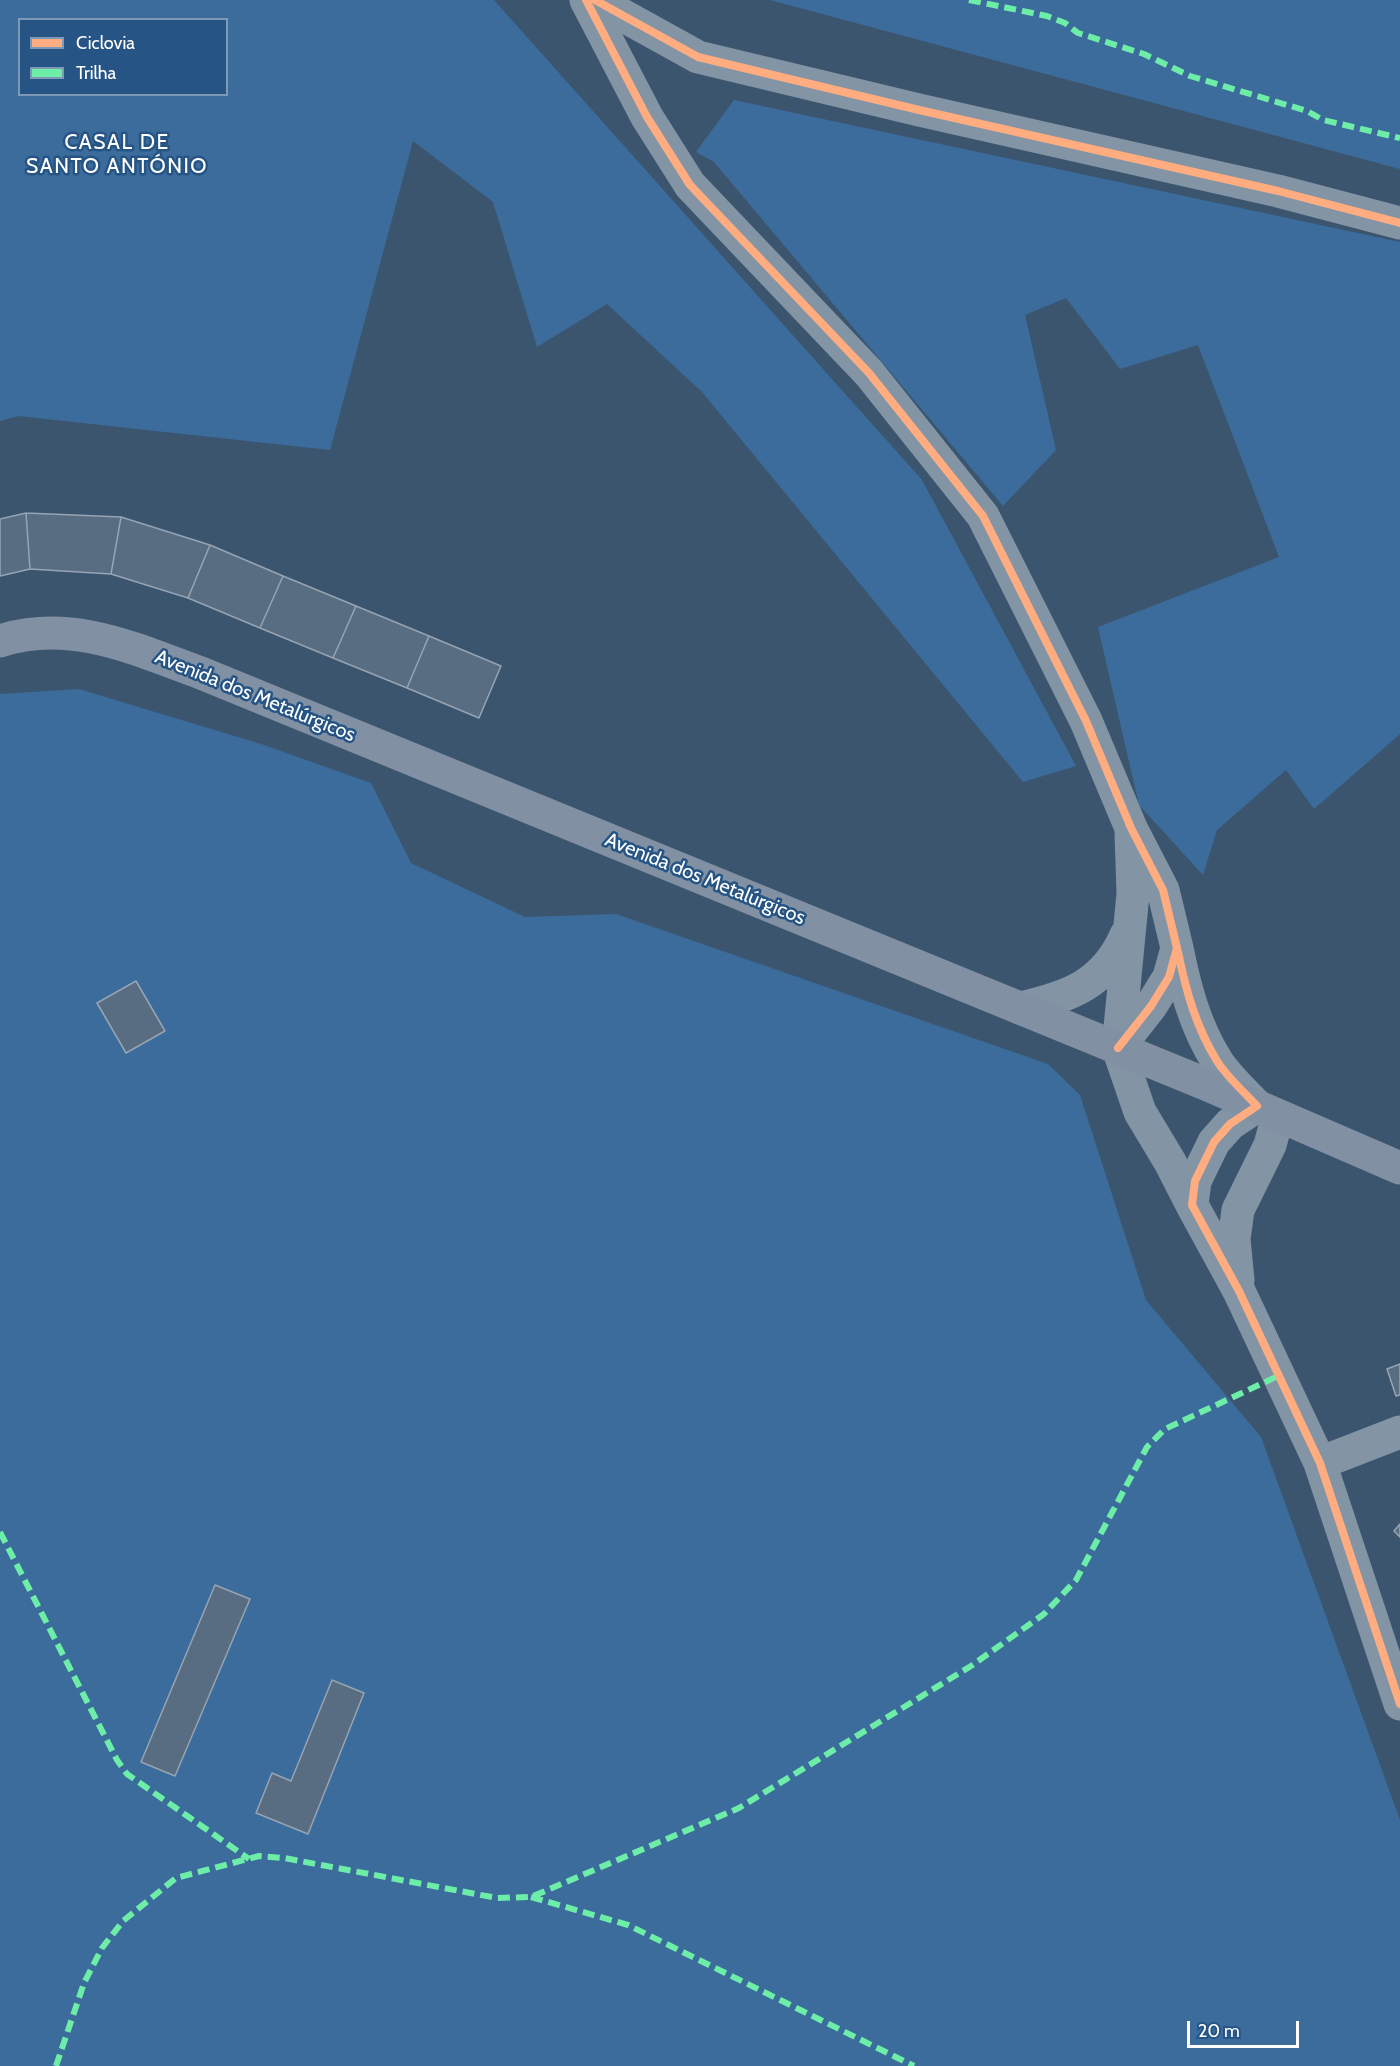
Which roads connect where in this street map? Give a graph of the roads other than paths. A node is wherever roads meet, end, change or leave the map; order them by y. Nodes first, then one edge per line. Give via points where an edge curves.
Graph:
1 (586, 0) edge
2 (595, 0) edge
3 (1400, 223) edge
4 (0, 641) edge
5 (1131, 828) junction
6 (1130, 928) junction
7 (1177, 948) junction
8 (1020, 1008) junction
9 (1118, 1048) junction
10 (1267, 1111) junction
11 (1400, 1168) edge
12 (1192, 1205) junction
13 (1239, 1291) junction
14 (1400, 1432) edge
15 (1320, 1462) junction
16 (1400, 1704) edge

1 - 5 street via 647,117 690,185 869,373 982,516 1086,721
2 - 3 street via 698,57 1278,191
4 - 8 main road, Avenida dos Metalúrgicos via 51,632 84,634 201,673
5 - 6 street
5 - 7 street via 1163,890
6 - 8 street via 1108,967 1087,984 1057,1000
6 - 9 street
7 - 9 street via 1169,977
7 - 10 street via 1187,995 1218,1063
8 - 9 main road, Avenida dos Metalúrgicos
9 - 10 main road, Avenida dos Metalúrgicos
9 - 12 street via 1140,1112
10 - 11 main road, Avenida dos Metalúrgicos
10 - 12 street via 1230,1124 1214,1142 1195,1181
10 - 13 street via 1270,1145 1239,1210 1234,1239
12 - 13 street
13 - 15 street
14 - 15 street
15 - 16 street

